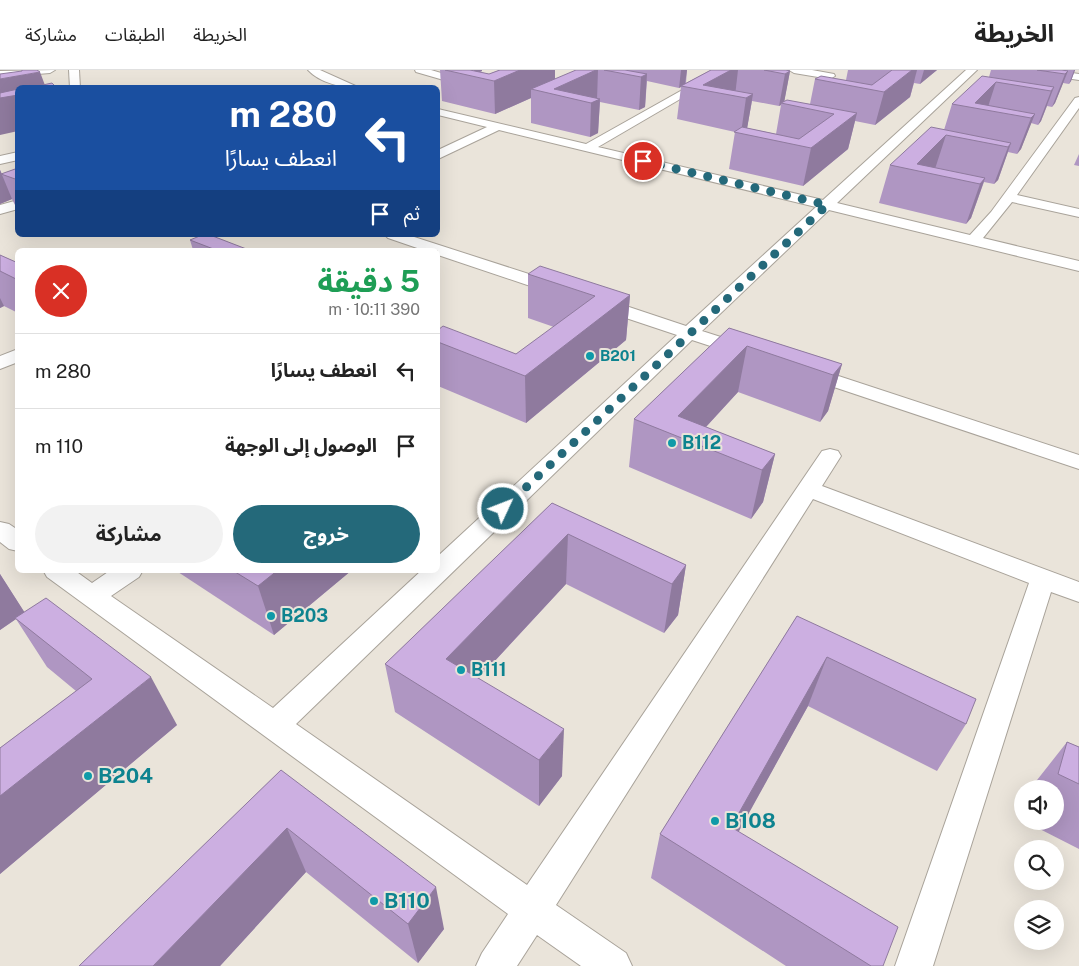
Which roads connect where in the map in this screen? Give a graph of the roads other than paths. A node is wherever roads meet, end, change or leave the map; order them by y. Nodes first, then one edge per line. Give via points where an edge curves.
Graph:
1 (50, 70) edge
2 (74, 70) edge
3 (313, 70) edge
4 (420, 70) edge
5 (725, 70) edge
6 (794, 70) edge
7 (972, 70) edge
8 (1031, 70) edge
9 (1058, 70) edge
10 (348, 72) dead end
11 (1079, 73) edge
12 (0, 74) edge
13 (323, 76) junction
14 (830, 76) edge
15 (1079, 77) edge
16 (454, 80) dead end
17 (76, 85) edge
18 (347, 85) edge
19 (1079, 100) edge
20 (440, 112) edge
21 (1073, 119) edge
22 (499, 126) junction
23 (587, 148) junction
24 (440, 154) edge
25 (15, 157) edge
26 (0, 160) edge
27 (1008, 197) junction
28 (15, 205) edge
29 (827, 205) junction
30 (0, 210) edge
31 (1079, 213) edge
32 (397, 237) edge
33 (973, 241) junction
34 (422, 248) edge
35 (444, 258) edge
36 (1079, 266) edge
37 (690, 333) junction
38 (15, 356) edge
39 (764, 358) edge
40 (0, 363) edge
41 (792, 367) edge
42 (830, 456) dead end
43 (1079, 462) edge
44 (808, 489) junction
45 (0, 530) edge
46 (15, 541) edge
47 (440, 569) edge
48 (60, 573) edge
49 (126, 573) edge
50 (436, 573) edge
51 (1042, 578) junction
52 (1079, 592) edge
53 (92, 596) junction
54 (274, 726) junction
55 (532, 910) junction
56 (495, 966) edge
57 (613, 966) edge
58 (914, 966) edge

1 - 12 street
2 - 17 street
3 - 13 street
4 - 16 street
5 - 23 street
6 - 14 street
7 - 29 street
8 - 15 street
9 - 11 street
10 - 13 street
13 - 18 street
19 - 21 street
20 - 22 street
21 - 27 street
22 - 23 street
22 - 24 street
23 - 29 street
25 - 26 street
27 - 31 street
27 - 33 street
28 - 30 street
29 - 33 street
29 - 37 street
32 - 34 street
33 - 36 street
35 - 37 street via 575,295
37 - 39 street
37 - 47 street
38 - 40 street
41 - 43 street
42 - 44 street
44 - 51 street
44 - 55 street
45 - 46 street
48 - 53 street
49 - 53 street
50 - 54 street
51 - 52 street
51 - 58 street
53 - 54 street
54 - 55 street
55 - 56 street
55 - 57 street

